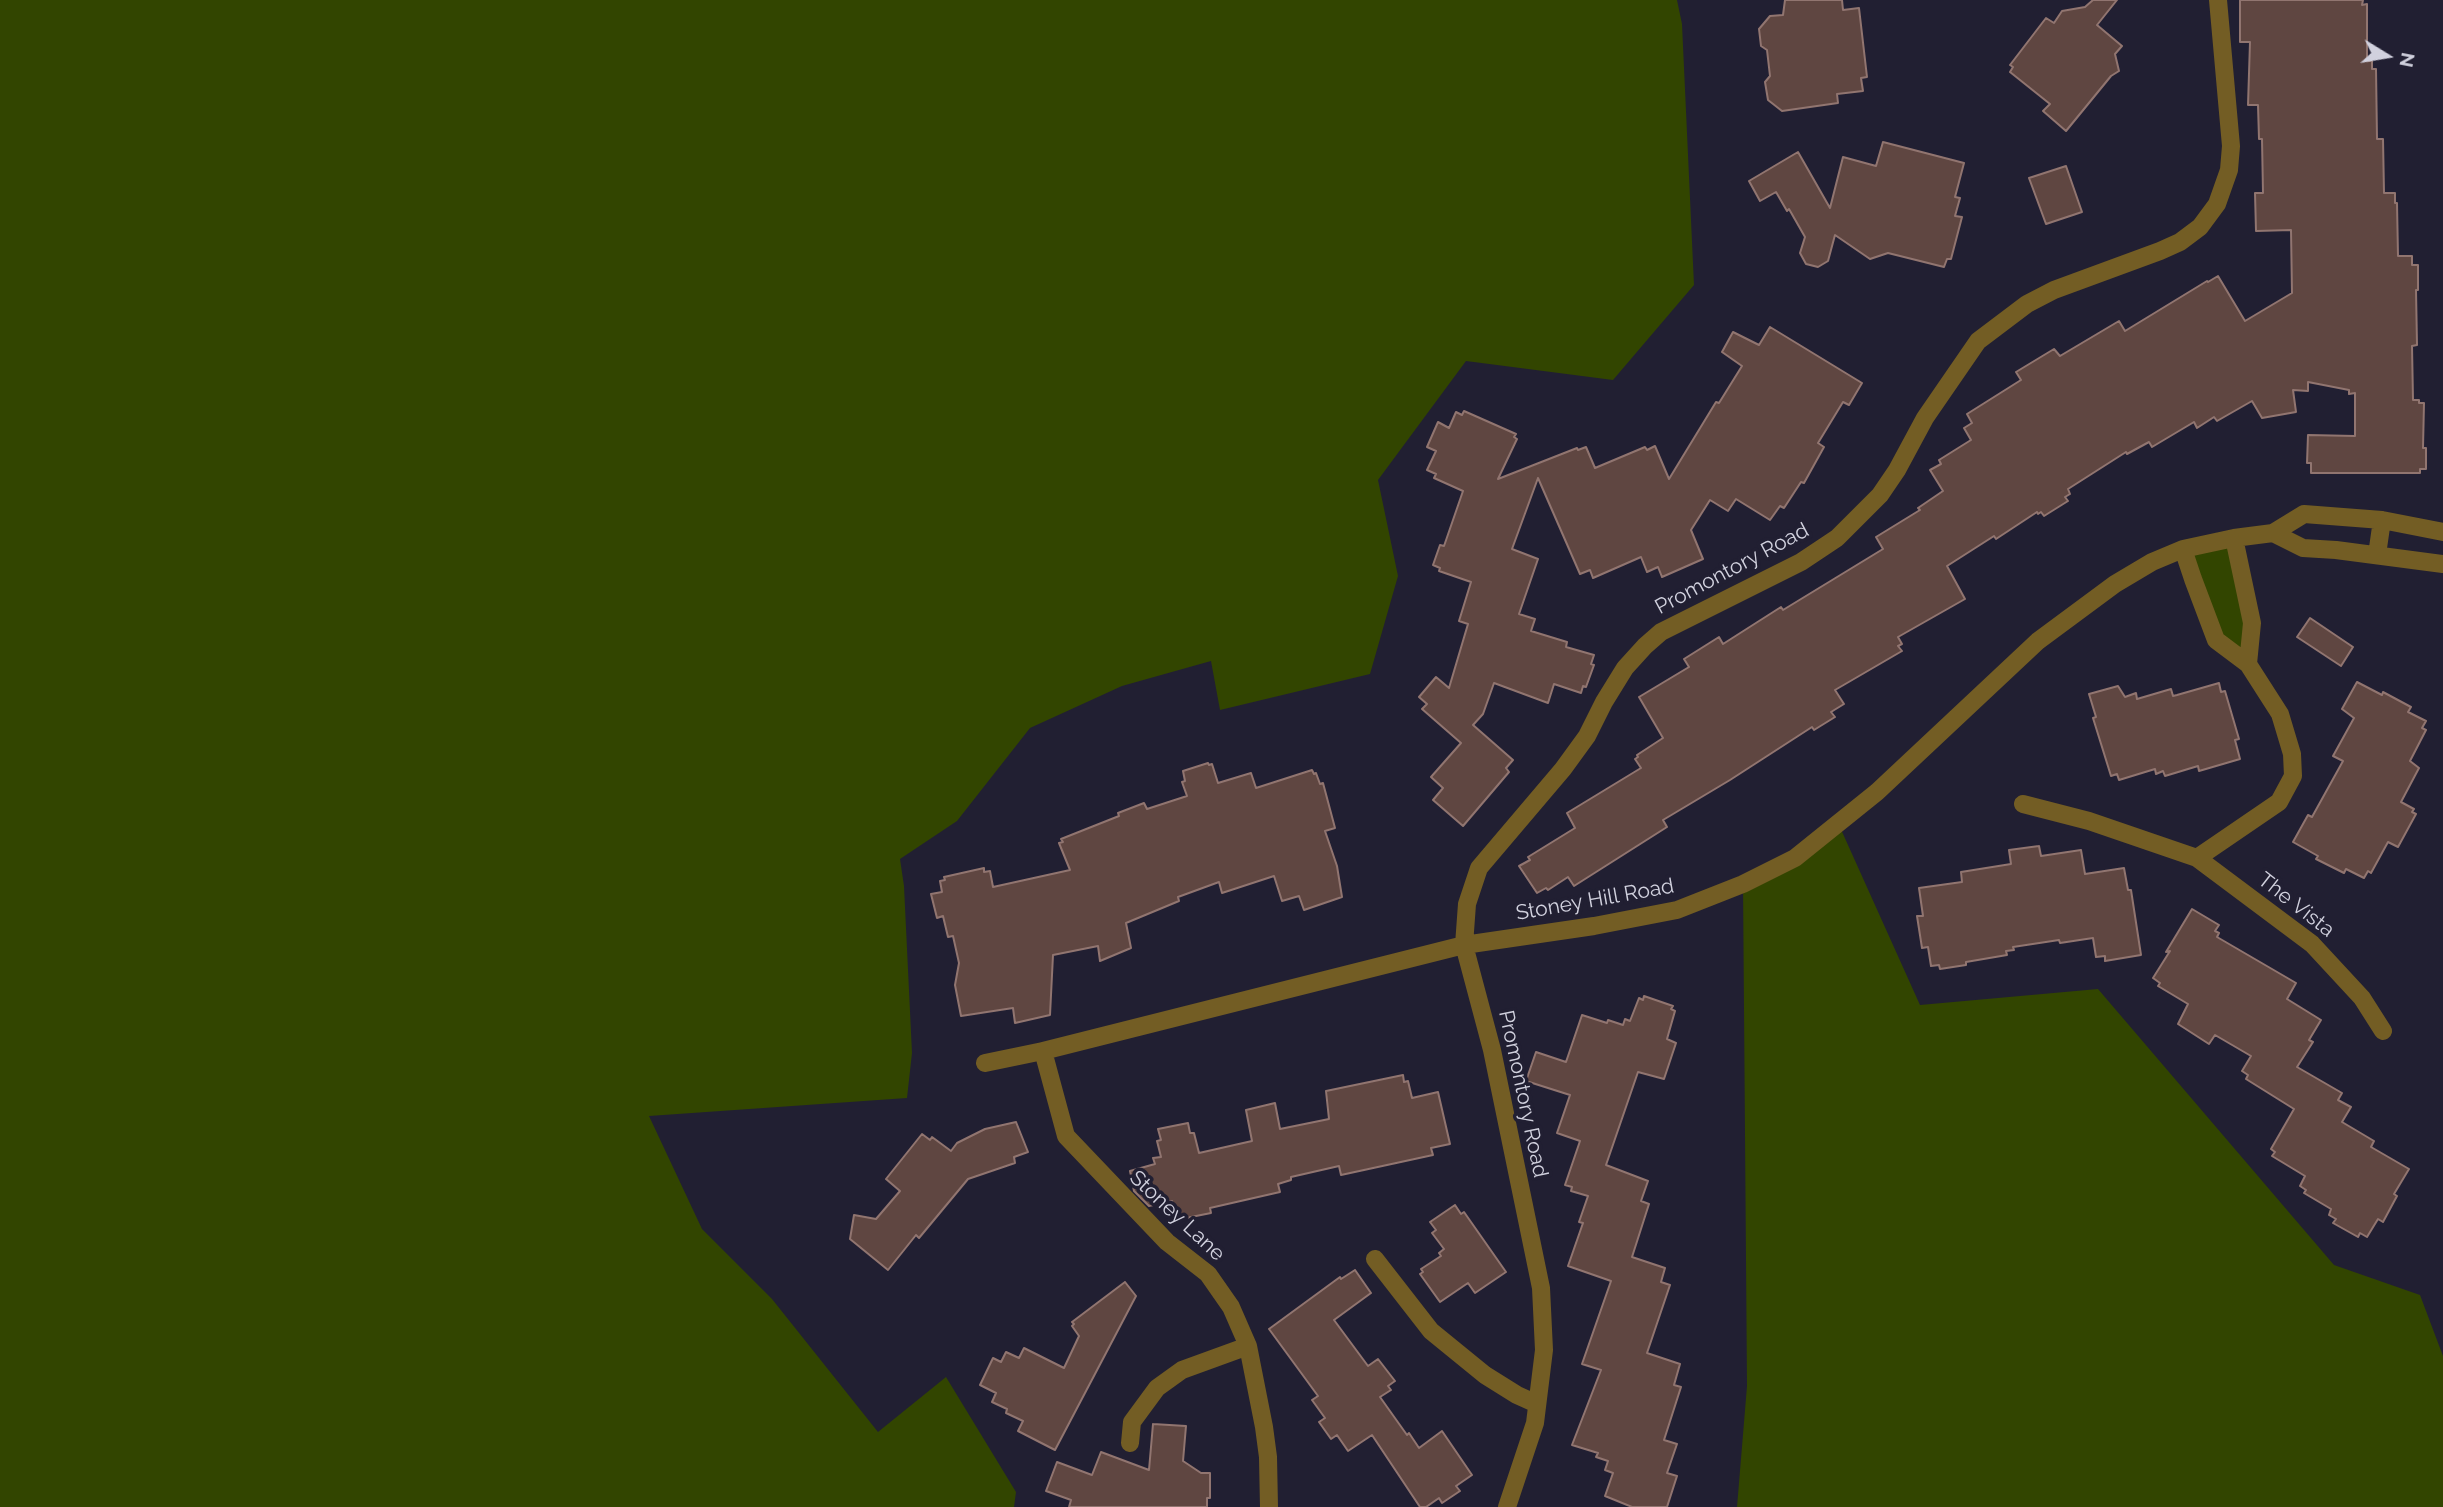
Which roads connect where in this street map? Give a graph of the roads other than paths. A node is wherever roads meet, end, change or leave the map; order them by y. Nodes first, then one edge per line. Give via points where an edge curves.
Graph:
1 (2218, 0) edge
2 (2382, 520) junction
3 (2443, 532) edge
4 (2273, 533) junction
5 (2234, 538) junction
6 (2183, 549) junction
7 (2377, 555) junction
8 (2443, 564) edge
9 (2248, 664) junction
10 (2023, 804) dead end
11 (2197, 858) junction
12 (1464, 945) junction
13 (2382, 1031) dead end
14 (1043, 1051) junction
15 (985, 1063) dead end
16 (1375, 1259) dead end
17 (1248, 1346) junction
18 (1537, 1405) junction
19 (1130, 1443) dead end
20 (1269, 1507) edge
21 (1507, 1507) edge

1 - 12 street, Promontory Road via 2231,146 2229,170 2217,204 2200,227 2160,251 2054,290 1998,325 1978,341 1956,371 1880,495 1837,538 1801,562 1661,632 1645,646 1625,668 1563,769 1479,868 1467,904
2 - 3 street, Stoney Hill Road
2 - 4 street, Stoney Hill Road via 2304,514
2 - 7 street
4 - 5 street, Stoney Hill Road
4 - 7 street via 2303,548
5 - 6 street, Stoney Hill Road
5 - 9 street via 2252,623
6 - 9 street via 2217,640
6 - 12 street, Stoney Hill Road via 2115,584 2038,641 1904,767 1795,858 1677,910
7 - 8 street
9 - 11 street via 2280,714 2292,754 2292,776 2279,802
10 - 11 street, The Vista
11 - 13 street, The Vista via 2312,944 2362,998
12 - 14 street, Stoney Hill Road
12 - 18 street, Promontory Road via 1492,1050 1541,1288 1544,1349
14 - 15 street, Stoney Hill Road
14 - 17 street, Stoney Lane via 1066,1136 1167,1242 1208,1274 1231,1307
16 - 18 street via 1431,1331 1485,1375
17 - 19 street via 1182,1370 1157,1388 1132,1422
17 - 20 street, Stoney Lane via 1268,1457
18 - 21 street, Promontory Road

